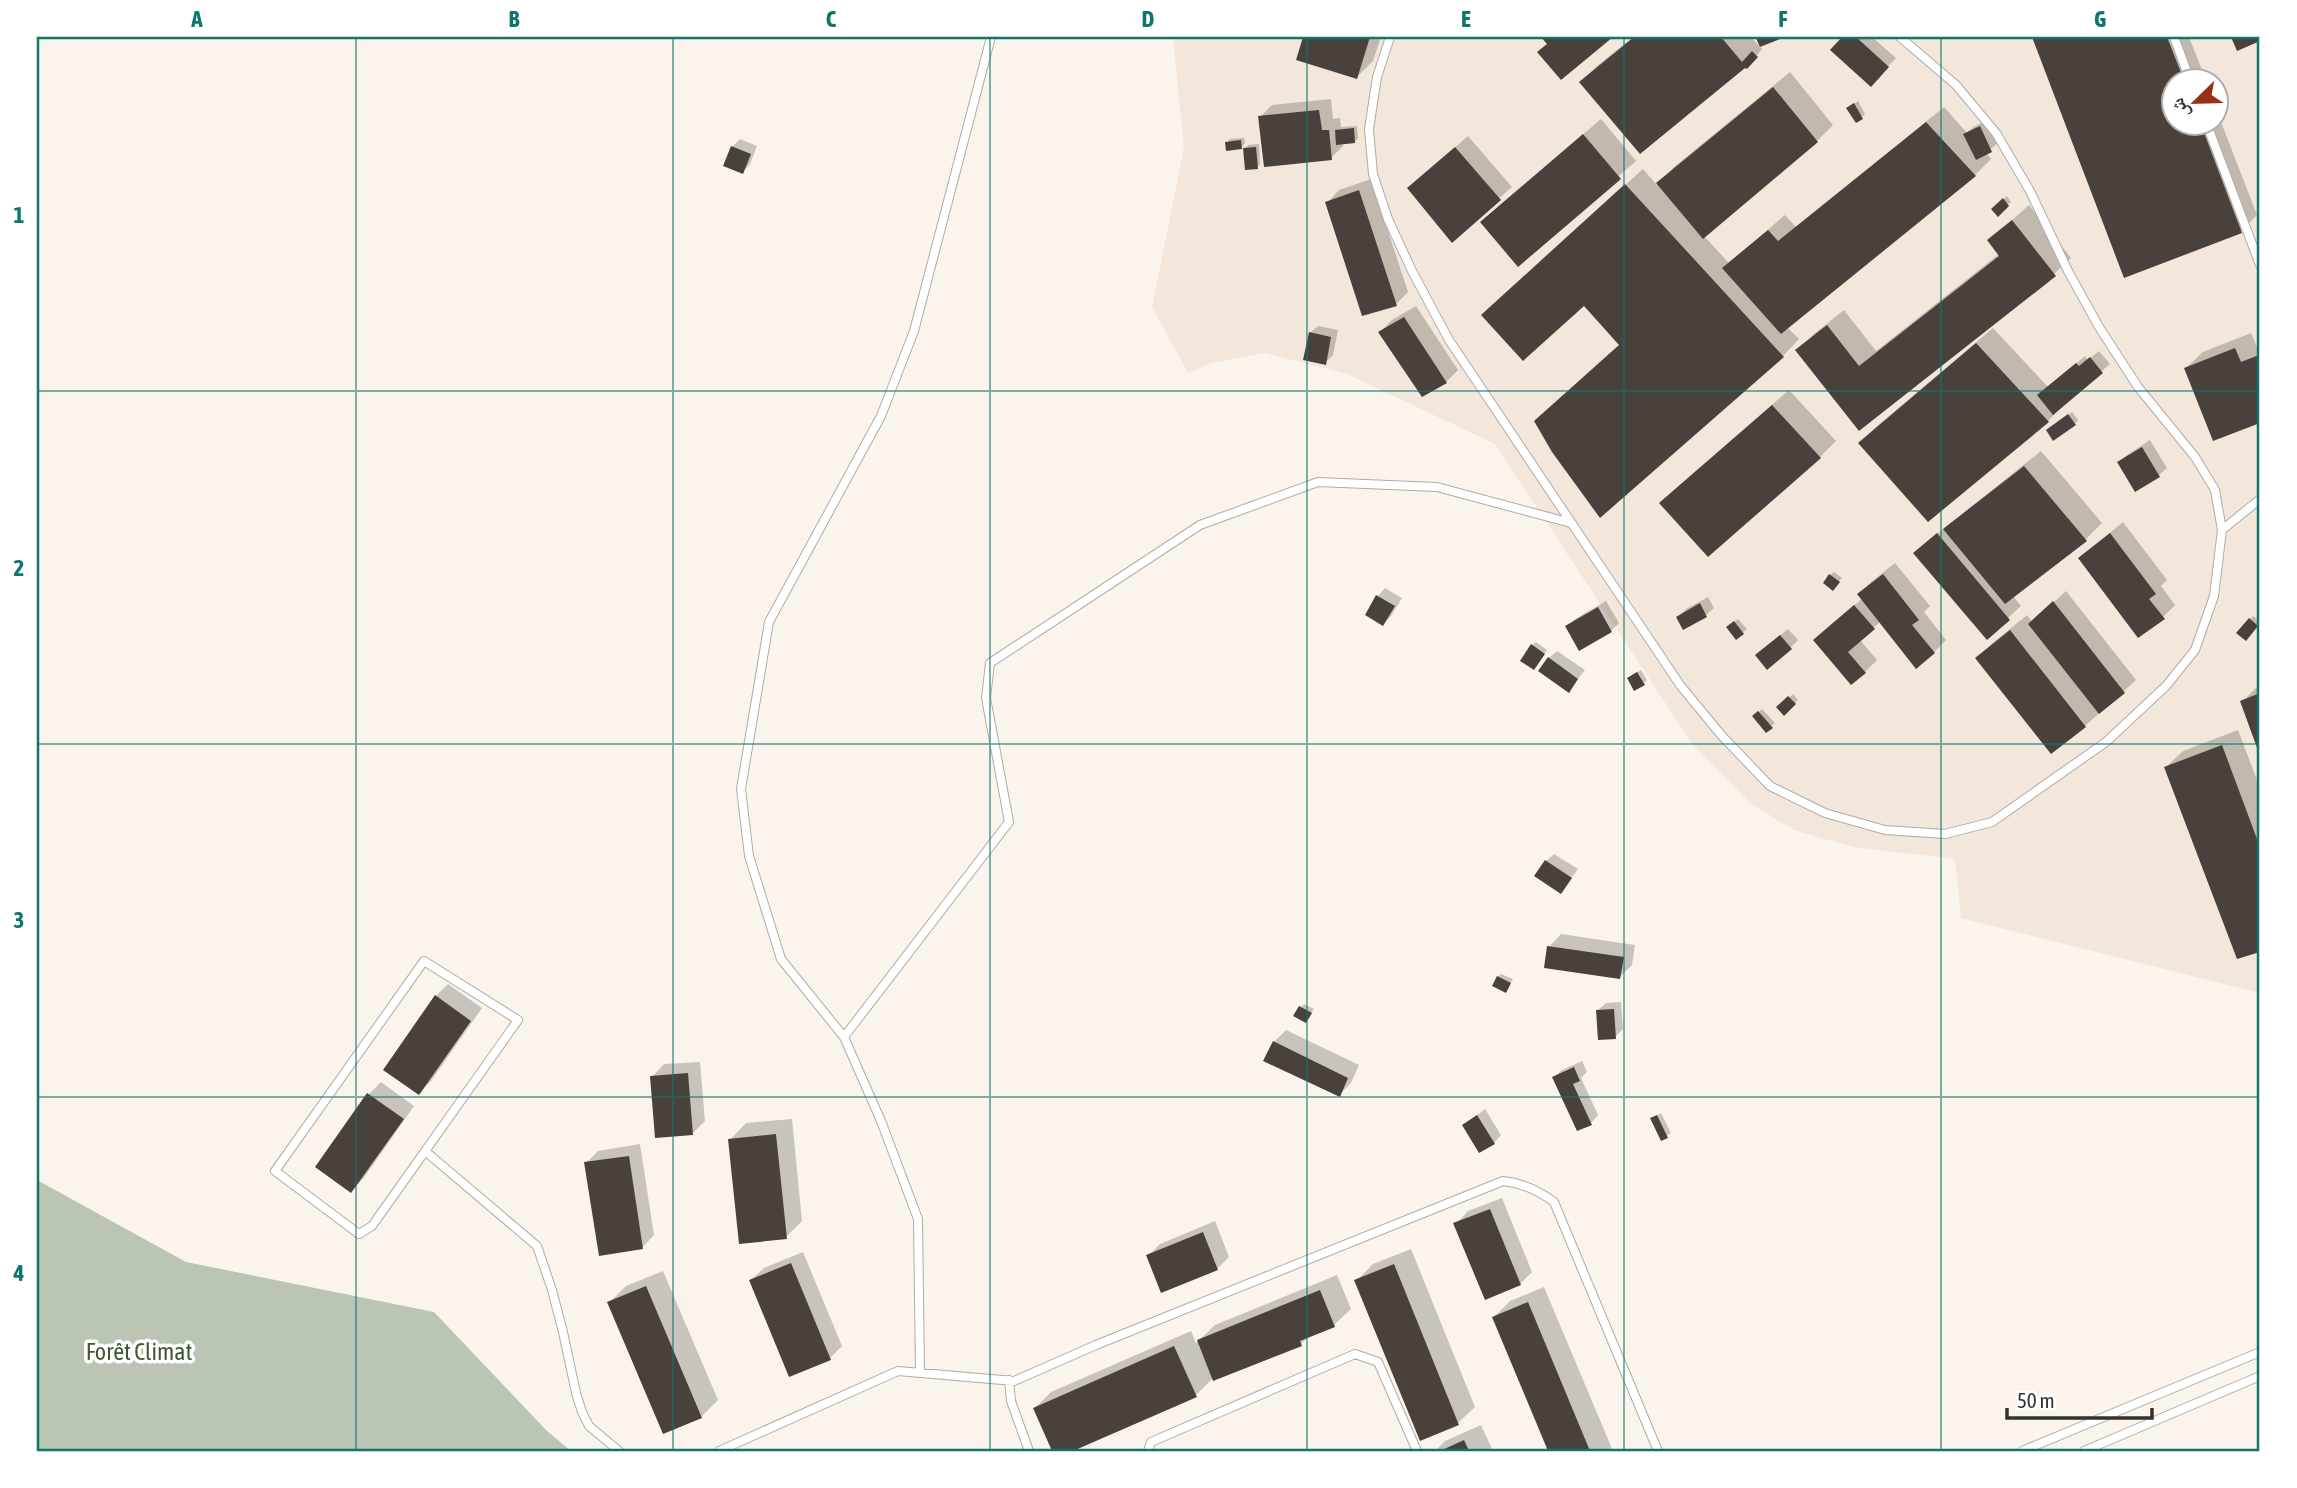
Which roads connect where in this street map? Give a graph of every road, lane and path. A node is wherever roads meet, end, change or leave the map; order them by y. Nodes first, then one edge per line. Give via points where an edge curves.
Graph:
1 (991, 37) edge
2 (1390, 37) edge
3 (1899, 37) edge
4 (2174, 37) edge
5 (2185, 66) edge
6 (2211, 136) edge
7 (2260, 265) edge
8 (2260, 499) edge
9 (1571, 523) junction
10 (2222, 530) junction
11 (844, 1037) junction
12 (425, 1151) junction
13 (2260, 1352) edge
14 (920, 1373) junction
15 (2260, 1376) edge
16 (1009, 1380) junction
17 (619, 1451) edge
18 (719, 1451) edge
19 (1029, 1451) edge
20 (1149, 1451) edge
21 (1417, 1451) edge
22 (1658, 1451) edge
23 (2022, 1451) edge
24 (2084, 1451) edge

1 - 11 lane via 914,331 881,416 769,622 741,789 749,856 781,959
2 - 9 lane via 1377,77 1369,129 1373,174 1388,219 1449,340
3 - 10 lane via 1956,85 1997,133 2099,327 2138,387 2196,457 2215,490
4 - 5 lane
6 - 7 lane
8 - 10 lane
9 - 10 lane via 1680,685 1770,786 1825,813 1885,831 1945,834 1992,822 2105,743 2165,686 2195,650 2214,596
9 - 11 lane via 1437,487 1318,482 1200,525 990,663 986,698 1009,822
11 - 14 lane via 918,1219
12 - 12 lane via 518,1020 424,961 275,1171 359,1234 372,1226
12 - 17 lane via 537,1246 582,1412 589,1426
13 - 23 lane
14 - 16 lane
14 - 18 lane via 898,1371
15 - 24 lane
16 - 19 lane via 1011,1401
16 - 22 lane via 1503,1181 1517,1182 1554,1202
20 - 21 lane via 1151,1442 1355,1354 1378,1362

